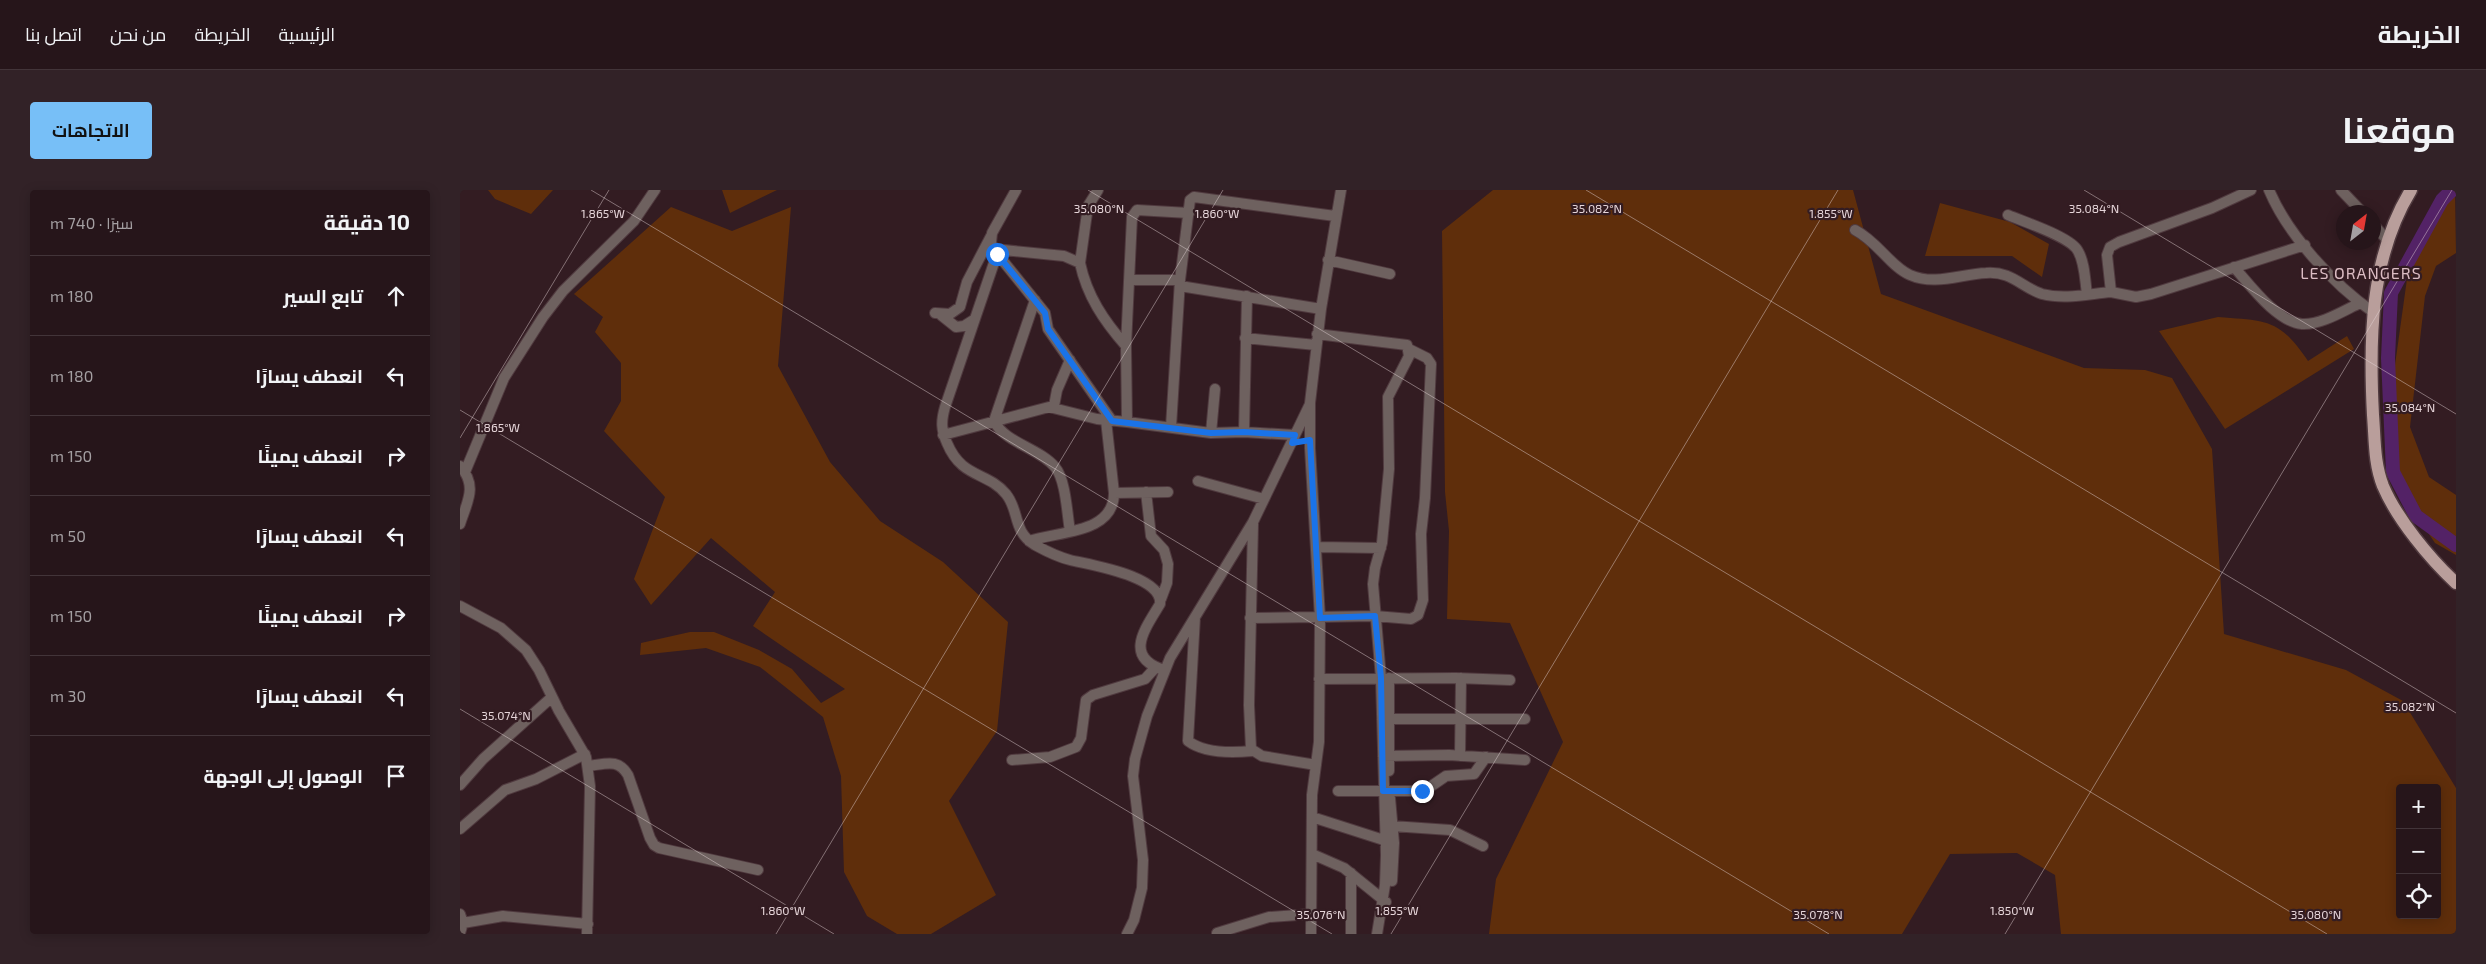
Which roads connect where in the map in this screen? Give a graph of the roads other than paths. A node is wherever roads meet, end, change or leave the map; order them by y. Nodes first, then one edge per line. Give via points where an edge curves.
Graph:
1 (655, 190) edge
2 (1016, 190) edge
3 (1098, 190) edge
4 (1340, 190) edge
5 (2251, 190) edge
6 (2269, 190) edge
7 (2341, 190) edge
8 (2411, 190) edge
9 (2355, 205) edge
10 (1189, 213) junction
11 (2008, 215) dead end
12 (1335, 216) junction
13 (1855, 230) dead end
14 (2381, 233) edge
15 (991, 236) junction
16 (2388, 241) junction
17 (2304, 245) junction
18 (995, 251) junction
19 (1328, 260) junction
20 (1080, 263) junction
21 (2234, 267) junction
22 (1390, 274) dead end
23 (1129, 280) junction
24 (1180, 283) junction
25 (2111, 292) junction
26 (2087, 294) junction
27 (1247, 296) junction
28 (1035, 300) junction
29 (2360, 303) junction
30 (1321, 309) junction
31 (2372, 312) junction
32 (975, 319) junction
33 (1317, 334) junction
34 (1245, 338) junction
35 (1316, 345) junction
36 (1126, 346) junction
37 (1409, 349) junction
38 (1070, 360) junction
39 (1215, 389) dead end
40 (1310, 403) junction
41 (1054, 406) junction
42 (994, 421) junction
43 (1109, 421) junction
44 (1127, 422) junction
45 (1171, 427) junction
46 (1244, 432) junction
47 (1211, 433) junction
48 (943, 435) junction
49 (1294, 439) junction
50 (1310, 440) junction
51 (463, 470) edge
52 (1198, 481) dead end
53 (1146, 492) junction
54 (1168, 492) dead end
55 (1114, 493) junction
56 (1264, 498) junction
57 (1253, 522) junction
58 (460, 524) edge
59 (1070, 531) junction
60 (1029, 541) junction
61 (1317, 547) junction
62 (1381, 548) junction
63 (2456, 583) edge
64 (1161, 599) junction
65 (460, 606) edge
66 (1195, 616) junction
67 (1375, 616) junction
68 (1250, 618) junction
69 (1320, 618) junction
70 (1187, 629) junction
71 (1194, 642) junction
72 (1160, 668) junction
73 (1385, 678) junction
74 (1461, 678) junction
75 (1319, 679) junction
76 (1510, 680) dead end
77 (552, 697) junction
78 (1460, 717) junction
79 (1385, 719) junction
80 (1525, 719) dead end
81 (1252, 751) junction
82 (585, 754) junction
83 (1385, 756) junction
84 (1460, 756) junction
85 (1486, 757) junction
86 (1012, 760) dead end
87 (1525, 760) dead end
88 (1316, 765) junction
89 (588, 766) junction
90 (460, 785) edge
91 (1338, 791) dead end
92 (1386, 791) junction
93 (1312, 817) junction
94 (1392, 826) junction
95 (460, 830) edge
96 (1390, 842) junction
97 (1483, 846) dead end
98 (1312, 854) junction
99 (758, 870) dead end
100 (1351, 873) junction
101 (1386, 902) junction
102 (1312, 914) junction
103 (461, 927) edge
104 (588, 929) edge
105 (1217, 933) edge
106 (1127, 934) edge
107 (1312, 934) edge
108 (1351, 934) edge
109 (1377, 934) edge
110 (1384, 934) edge

1 - 51 street via 634,220 563,291 543,318 504,378
2 - 15 street
3 - 20 street via 1088,206
4 - 12 street
5 - 25 street via 2110,247 2107,255
6 - 17 street via 2274,204
7 - 9 street
8 - 16 main road
10 - 12 street via 1190,200 1194,197
10 - 23 street via 1137,210 1132,217
10 - 24 street
11 - 26 street via 2076,247 2081,257
12 - 19 street
13 - 26 street via 1869,237 1898,268 1911,276 1934,280 1987,272 2005,274 2041,293 2071,298
14 - 16 street
15 - 18 street
15 - 32 street via 967,282 960,307 954,312 938,314 956,327
16 - 31 main road
17 - 21 street
17 - 29 street via 2336,282
18 - 20 street via 1064,256
18 - 28 street
18 - 32 street
19 - 22 street
19 - 30 street
20 - 36 street via 1086,288
21 - 25 street via 2136,297
21 - 29 street via 2274,310 2302,324 2327,319
23 - 24 street
23 - 36 street
24 - 27 street
24 - 45 street
25 - 26 street
27 - 30 street
27 - 34 street
28 - 38 street via 1045,313 1048,329
28 - 42 street
29 - 31 street
30 - 33 street
31 - 63 main road via 2375,462 2396,510
32 - 48 street via 941,421
33 - 35 street
33 - 37 street via 1407,345
34 - 35 street
34 - 46 street
35 - 40 street
36 - 44 street
37 - 62 street via 1410,356 1388,397 1389,469
37 - 67 street via 1427,358 1431,364 1421,534 1423,600 1418,615 1411,619
38 - 41 street
38 - 43 street
39 - 47 street
40 - 49 street
40 - 50 street
41 - 42 street
41 - 43 street
42 - 48 street
42 - 59 street via 998,429 1038,453 1055,468 1062,479
43 - 44 street
43 - 55 street
44 - 45 street
45 - 47 street
46 - 47 street
46 - 49 street
48 - 60 street via 959,464 1006,494 1018,526
49 - 50 street
49 - 56 street
50 - 61 street
51 - 58 street via 470,484 470,496
52 - 56 street
53 - 54 street
53 - 55 street
53 - 64 street via 1151,536 1164,550 1168,564 1167,583
55 - 59 street via 1112,507 1104,519
56 - 57 street
57 - 66 street
57 - 68 street
59 - 60 street
60 - 64 street via 1061,557 1124,573 1151,588
61 - 62 street
61 - 69 street
62 - 67 street via 1373,584
64 - 72 street via 1140,641 1145,660
65 - 77 street via 501,628 526,650
66 - 70 street
66 - 71 street
67 - 69 street
67 - 73 street
68 - 69 street
68 - 81 street via 1249,732
69 - 75 street
70 - 71 street
70 - 72 street
71 - 81 street via 1188,741 1207,749
72 - 86 street via 1145,679 1086,700 1081,738 1076,747 1050,757
72 - 106 street via 1133,766 1143,872 1134,920
73 - 74 street
73 - 75 street
73 - 79 street
74 - 76 street
74 - 78 street
75 - 88 street
77 - 82 street
77 - 90 street via 483,759
78 - 79 street
78 - 80 street
78 - 84 street
79 - 83 street
81 - 88 street via 1262,756
82 - 89 street
82 - 95 street via 506,790
83 - 84 street
83 - 92 street
84 - 85 street
85 - 87 street
85 - 92 street via 1472,775 1446,776 1422,791
88 - 93 street
89 - 99 street via 615,763 623,767 656,846
89 - 104 street
91 - 92 street
92 - 94 street
92 - 96 street
93 - 96 street
93 - 98 street
94 - 96 street
94 - 97 street via 1450,830
96 - 101 street
98 - 100 street
98 - 102 street
100 - 101 street
100 - 108 street
101 - 109 street
101 - 110 street
102 - 105 street via 1269,918
102 - 107 street
103 - 104 street via 503,916

